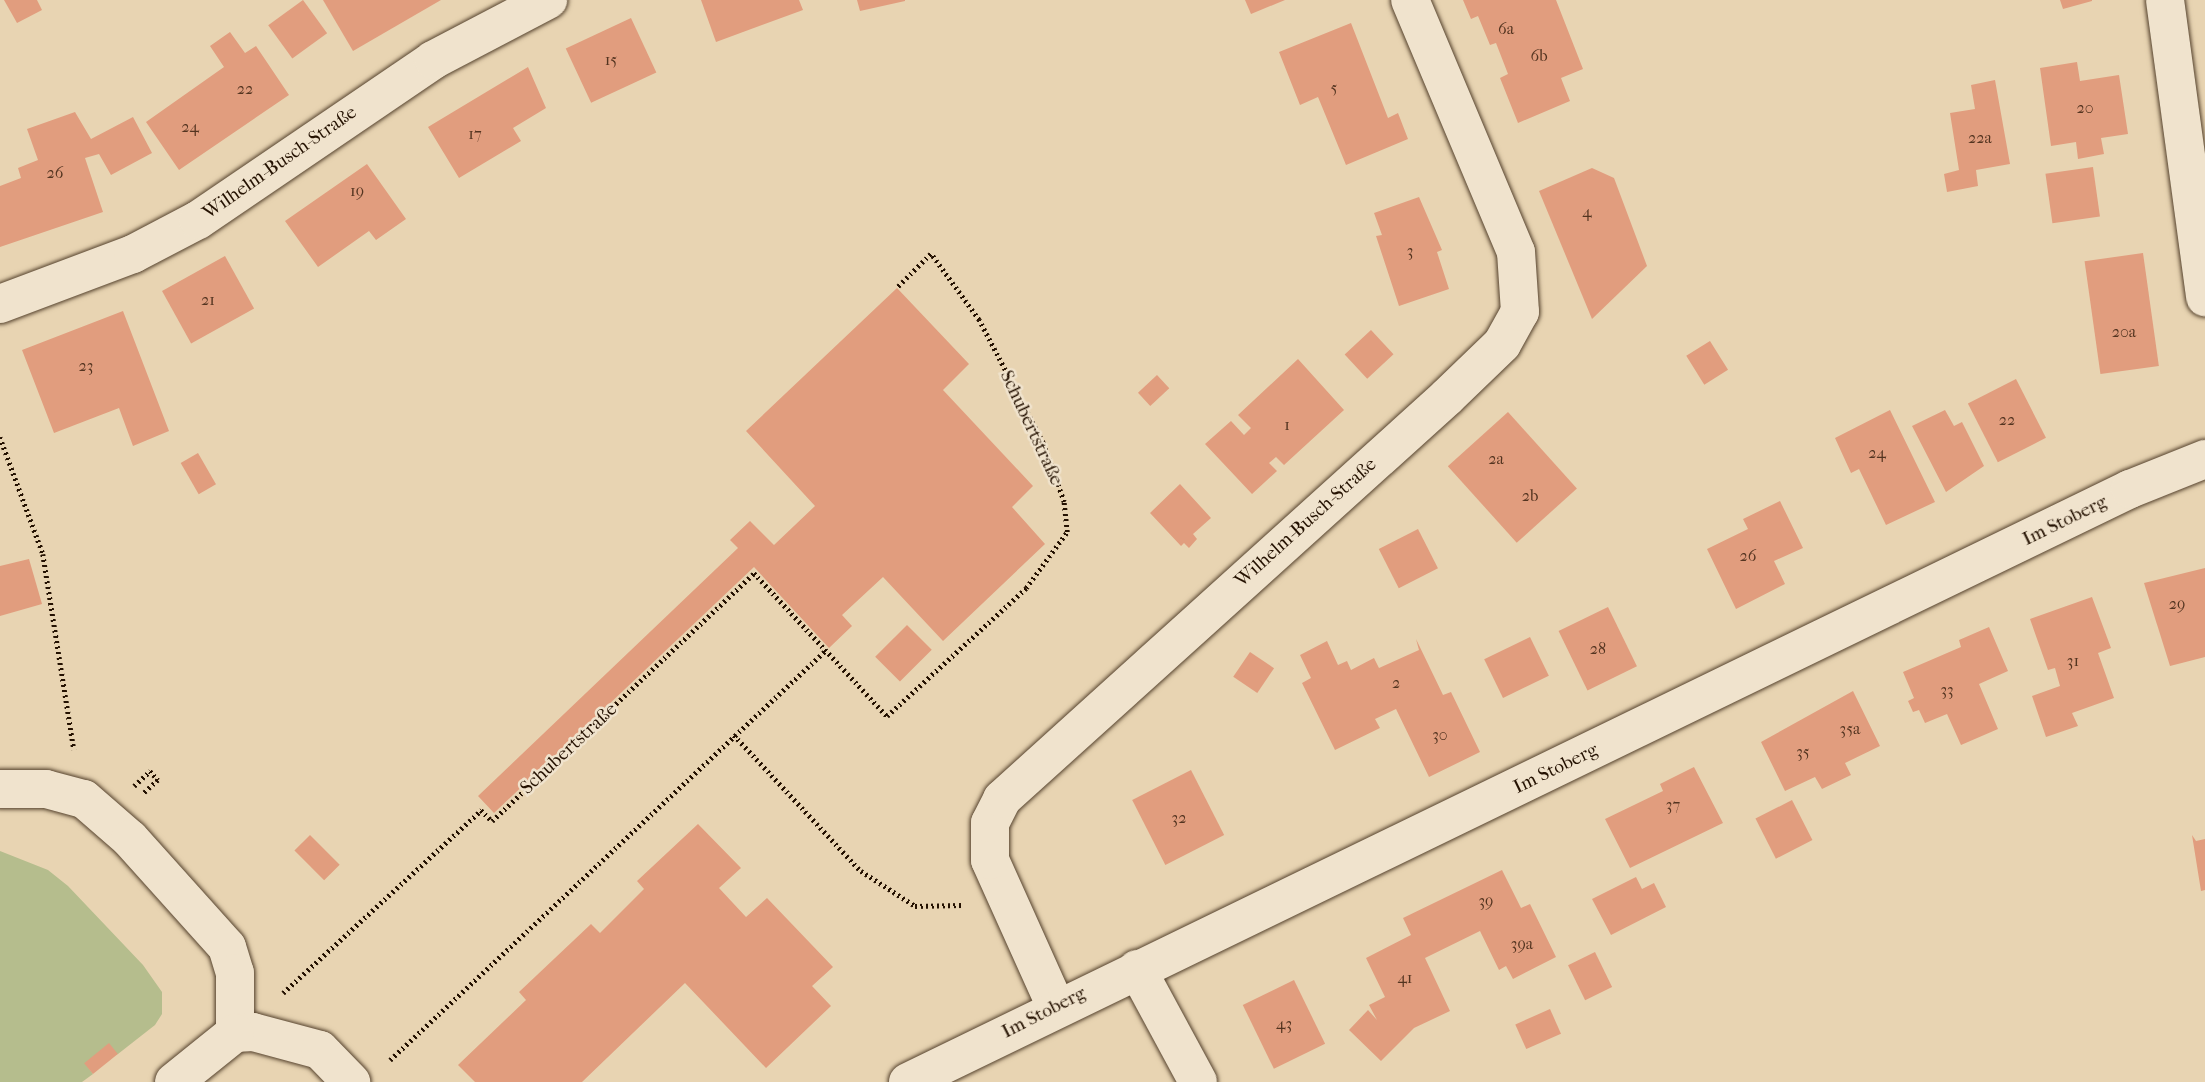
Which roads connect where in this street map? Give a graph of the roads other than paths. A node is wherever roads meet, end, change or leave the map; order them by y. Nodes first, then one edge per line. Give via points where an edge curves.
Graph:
1 (548, 0) edge
2 (1410, 0) edge
3 (2165, 0) edge
4 (2205, 297) edge
5 (0, 304) edge
6 (2205, 459) edge
7 (0, 789) edge
8 (1137, 969) junction
9 (1056, 1007) junction
10 (235, 1033) junction
11 (174, 1082) edge
12 (351, 1082) edge
13 (908, 1082) edge
14 (1198, 1082) edge

1 - 5 street, Wilhelm-Busch-Straße via 433,60 198,220 134,254
2 - 9 street, Wilhelm-Busch-Straße via 1516,252 1520,312 1502,344 1447,397 1002,799 990,823 990,860
3 - 4 street
6 - 8 street, Im Stoberg via 2130,489 1318,886
7 - 10 street via 46,789 84,799 131,839 227,947 235,973
8 - 9 street, Im Stoberg
8 - 14 street
9 - 13 street, Im Stoberg
10 - 11 street
10 - 12 street via 253,1032 320,1050

